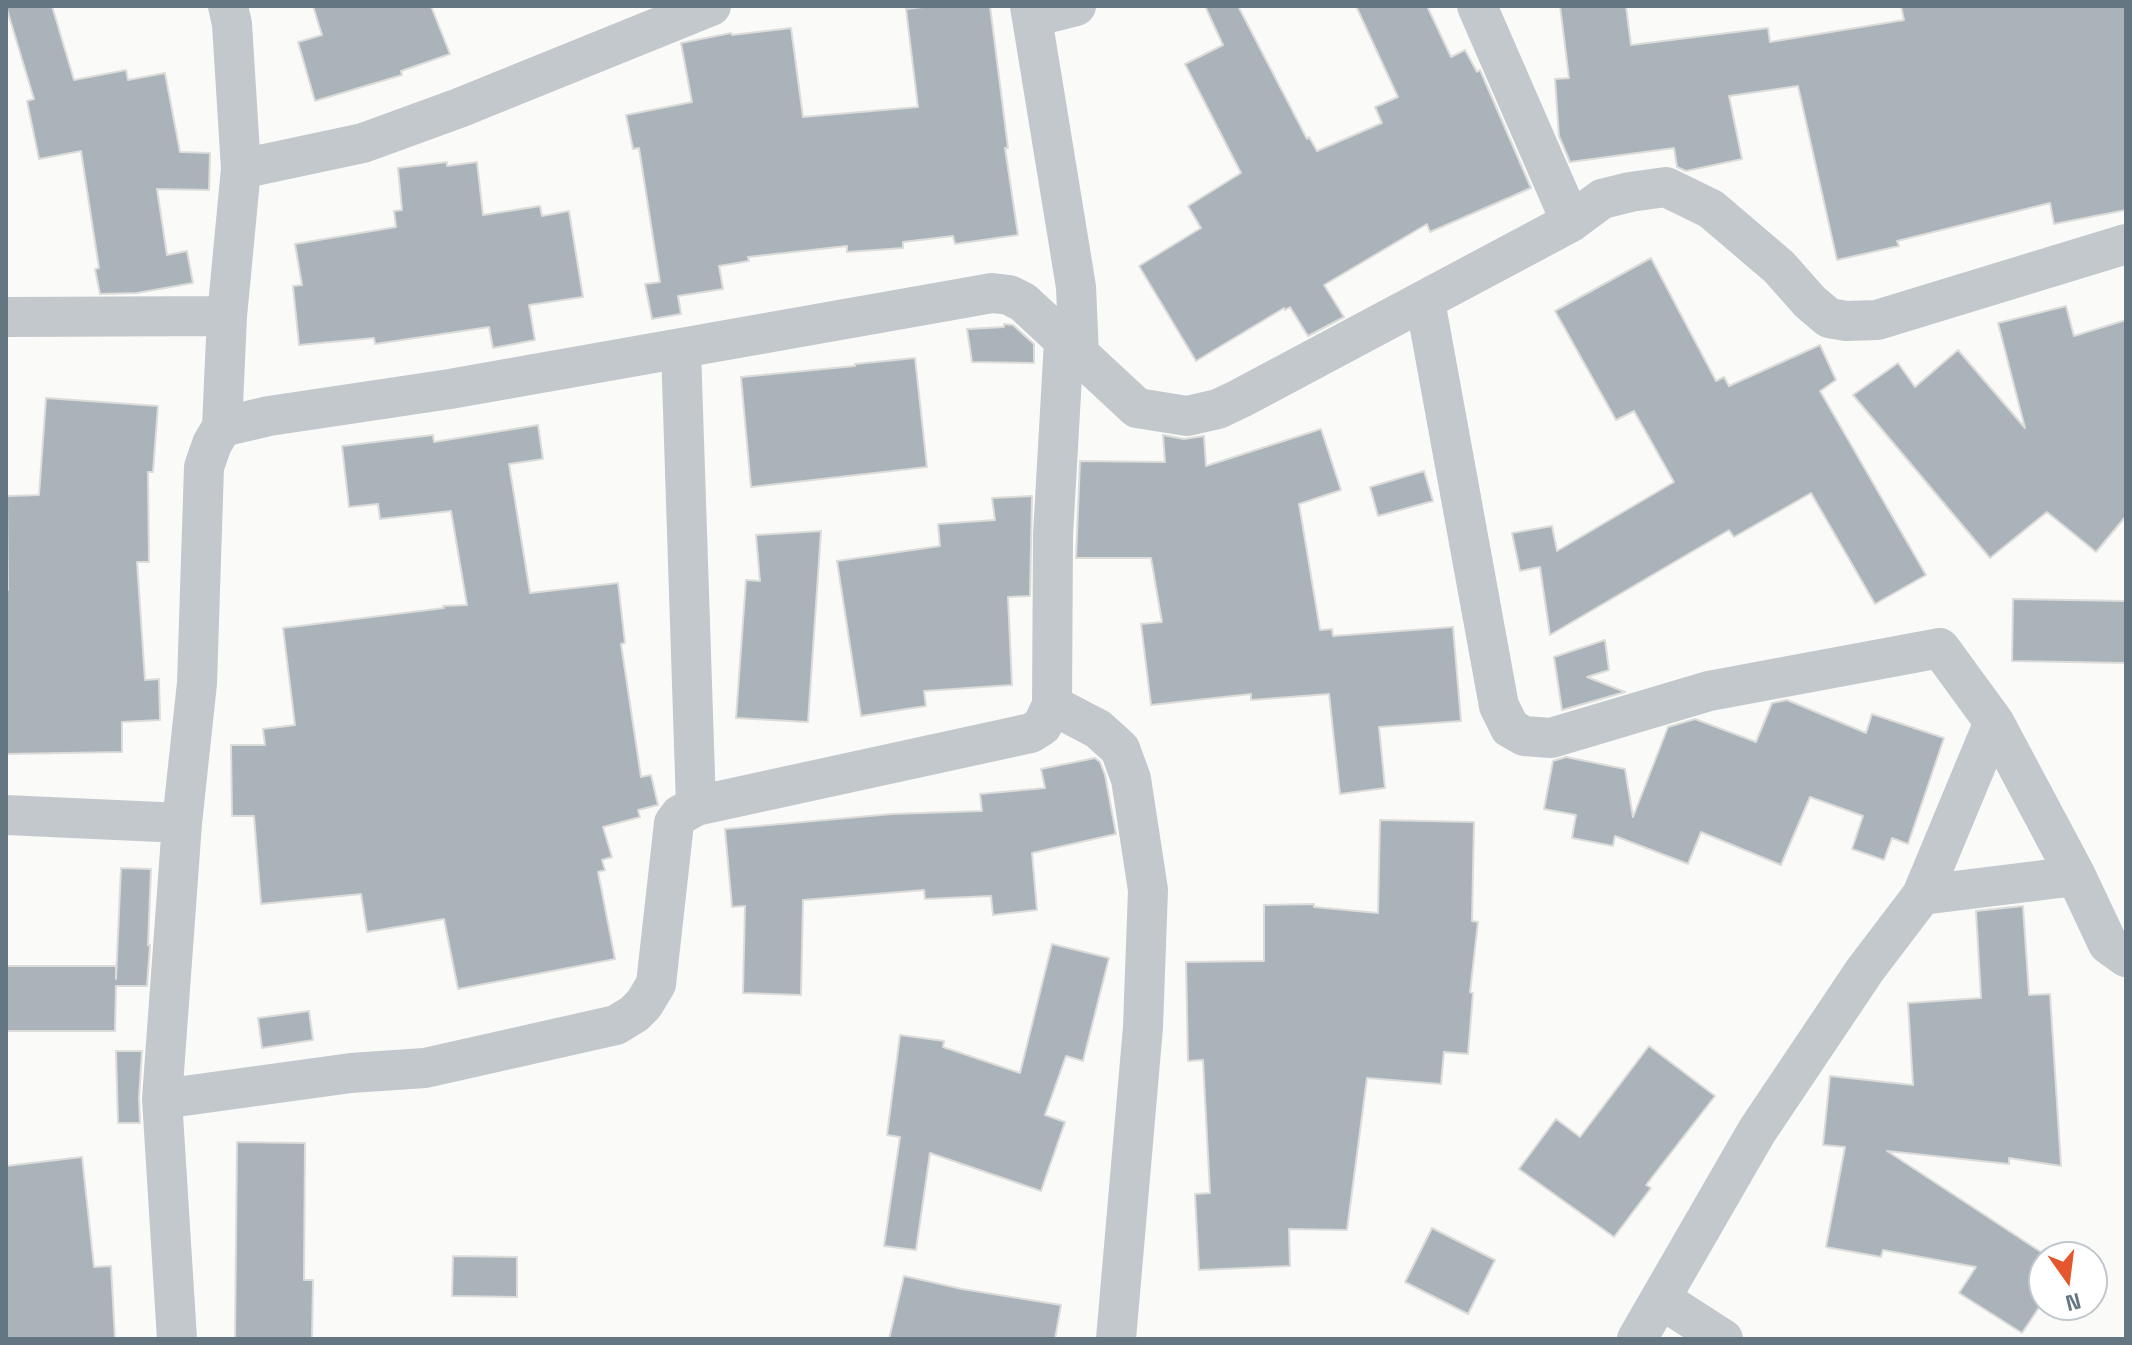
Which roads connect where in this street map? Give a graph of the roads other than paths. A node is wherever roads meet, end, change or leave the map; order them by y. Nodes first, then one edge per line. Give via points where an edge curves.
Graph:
1 (228, 6) edge
2 (711, 6) edge
3 (1076, 6) edge
4 (1477, 6) edge
5 (1031, 12) edge
6 (241, 169) junction
7 (1571, 222) junction
8 (2126, 244) edge
9 (1425, 301) junction
10 (227, 316) junction
11 (6, 317) edge
12 (1071, 348) junction
13 (681, 349) junction
14 (222, 427) junction
15 (1052, 705) junction
16 (1994, 722) junction
17 (696, 806) junction
18 (6, 815) edge
19 (182, 823) junction
20 (2076, 876) junction
21 (1922, 895) junction
22 (2126, 957) edge
23 (162, 1099) junction
24 (1661, 1299) junction
25 (177, 1339) edge
26 (1116, 1339) edge
27 (1637, 1339) edge
28 (1723, 1339) edge

1 - 6 street
2 - 6 street via 363,143
3 - 5 street
4 - 7 street
5 - 12 street via 1076,287
6 - 10 street
7 - 8 street via 1602,199 1666,187 1711,209 1829,318 1846,321 1877,320
7 - 9 street
9 - 12 street via 1218,409 1187,416 1137,408
9 - 16 street via 1499,706 1510,728 1524,736 1551,738 1709,691 1940,648
10 - 11 street
10 - 14 street
12 - 13 street via 1023,302 992,293
12 - 15 street via 1053,535
13 - 14 street
13 - 17 street
14 - 19 street via 204,467 197,683
15 - 17 street via 1046,720 1031,733
15 - 26 street via 1098,729 1120,749 1131,779 1148,890 1143,1027
16 - 20 street
16 - 21 street
17 - 23 street via 674,823 656,984 644,1004 616,1025 425,1068
18 - 19 street
19 - 23 street
20 - 21 street
20 - 22 street via 2108,944
21 - 24 street via 1757,1131
23 - 25 street
24 - 27 street
24 - 28 street

